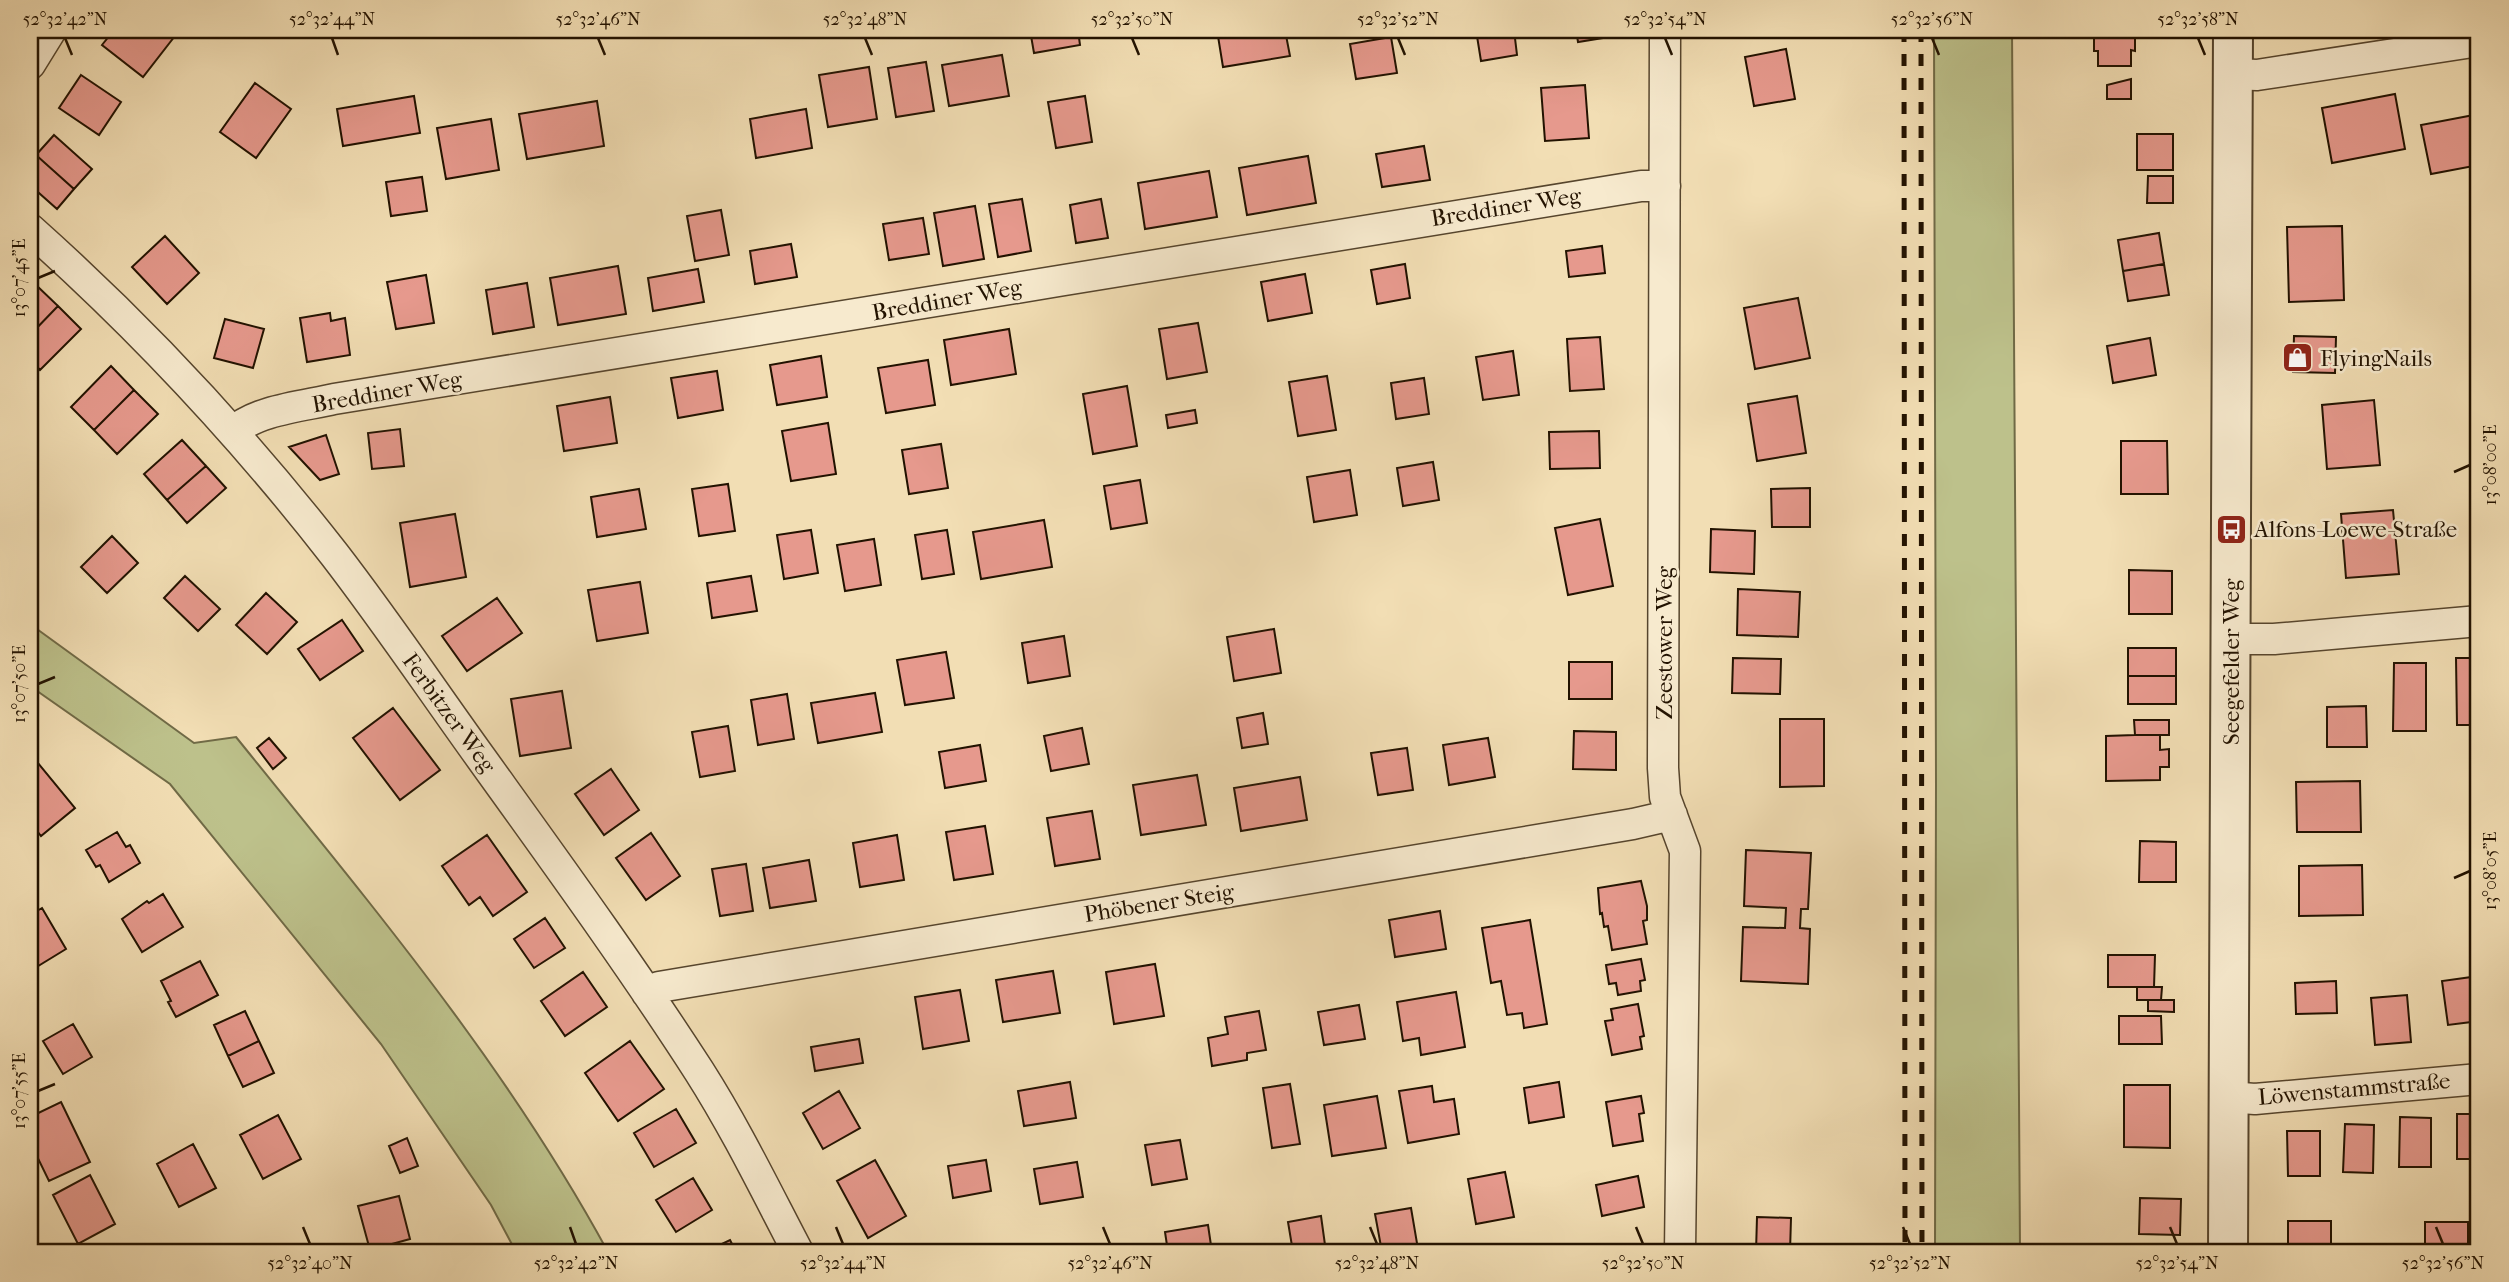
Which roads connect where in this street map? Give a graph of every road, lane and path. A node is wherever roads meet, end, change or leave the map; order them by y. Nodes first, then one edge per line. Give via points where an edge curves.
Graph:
1 (51, 30) edge
2 (1665, 30) edge
3 (2233, 30) edge
4 (2479, 41) edge
5 (30, 64) edge
6 (2233, 75) junction
7 (1665, 186) junction
8 (30, 229) edge
9 (233, 432) junction
10 (2479, 621) edge
11 (2230, 639) junction
12 (1672, 815) junction
13 (647, 993) junction
14 (2479, 1079) edge
15 (2228, 1097) junction
16 (798, 1252) edge
17 (1680, 1252) edge
18 (2228, 1252) edge

1 - 5 street
2 - 7 street, Zeestower Weg
3 - 6 street, Seegefelder Weg
4 - 6 street
6 - 11 street, Seegefelder Weg
7 - 9 street, Breddiner Weg via 1423,220 334,399 261,415
7 - 12 street, Zeestower Weg via 1663,768
8 - 9 street, Ferbitzer Weg via 165,357
9 - 13 street, Ferbitzer Weg via 334,554
10 - 11 street
11 - 15 street, Seegefelder Weg
12 - 13 street, Phöbener Steig via 659,987
12 - 17 street, Zeestower Weg via 1685,851
13 - 16 street, Ferbitzer Weg via 743,1146
14 - 15 street, Löwenstammstraße
15 - 18 street, Seegefelder Weg

